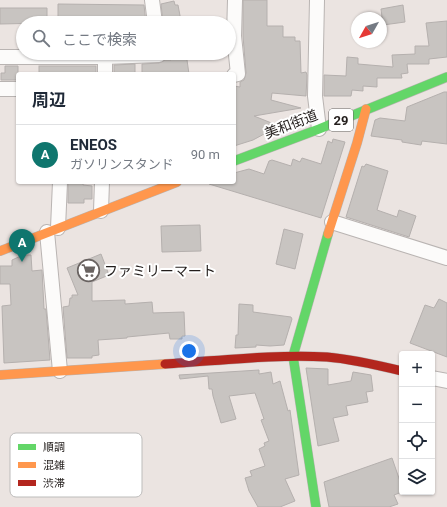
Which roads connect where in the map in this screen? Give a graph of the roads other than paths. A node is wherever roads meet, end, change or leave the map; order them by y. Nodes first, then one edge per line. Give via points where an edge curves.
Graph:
1 (145, 0) edge
2 (152, 0) edge
3 (235, 0) edge
4 (317, 0) edge
5 (154, 16) edge
6 (235, 16) edge
7 (236, 55) edge
8 (0, 57) edge
9 (16, 57) edge
10 (105, 60) edge
11 (105, 72) edge
12 (236, 74) edge
13 (447, 77) edge
14 (0, 89) edge
15 (16, 89) edge
16 (366, 109) junction
17 (319, 129) junction
18 (236, 160) edge
19 (60, 184) edge
20 (102, 184) edge
21 (172, 184) edge
22 (102, 211) junction
23 (332, 222) junction
24 (52, 230) junction
25 (0, 251) edge
26 (447, 258) edge
27 (293, 356) junction
28 (399, 370) edge
29 (60, 371) junction
30 (0, 375) edge
31 (435, 379) edge
32 (447, 381) edge
33 (316, 507) edge

1 - 2 street
2 - 5 street
3 - 6 street
4 - 17 street via 315,96
7 - 12 street
8 - 9 street
10 - 11 street
13 - 16 street, 美和街道 / 29
14 - 15 street
16 - 17 street, 美和街道 / 29
16 - 23 street
17 - 18 street, 美和街道 / 29
19 - 24 street
20 - 22 street
21 - 22 street
22 - 24 street
23 - 26 street
23 - 27 street
24 - 25 street
24 - 29 street
27 - 28 street via 328,356
27 - 29 street
27 - 33 street
29 - 30 street
31 - 32 street

